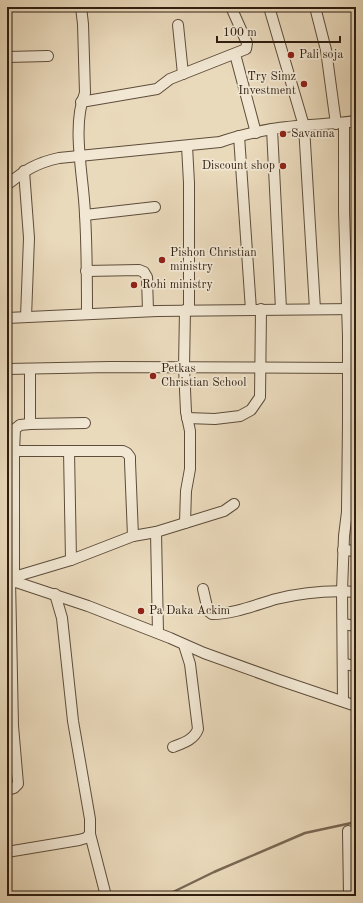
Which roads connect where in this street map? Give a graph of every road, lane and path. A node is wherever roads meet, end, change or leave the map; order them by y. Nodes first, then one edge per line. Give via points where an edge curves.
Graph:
1 (81, 7) edge
2 (231, 7) edge
3 (269, 7) edge
4 (315, 7) edge
5 (178, 25) dead end
6 (235, 54) junction
7 (48, 56) dead end
8 (7, 57) edge
9 (183, 74) junction
10 (81, 102) junction
11 (356, 121) edge
12 (340, 123) junction
13 (304, 126) junction
14 (272, 129) junction
15 (256, 133) junction
16 (239, 136) junction
17 (187, 146) junction
18 (80, 156) junction
19 (24, 171) junction
20 (7, 185) edge
21 (156, 206) dead end
22 (85, 215) junction
23 (86, 271) junction
24 (261, 309) junction
25 (281, 309) junction
26 (315, 309) junction
27 (351, 309) edge
28 (187, 310) junction
29 (250, 310) junction
30 (148, 311) junction
31 (87, 313) junction
32 (26, 317) junction
33 (7, 318) edge
34 (184, 367) junction
35 (260, 368) junction
36 (348, 368) junction
37 (7, 369) edge
38 (30, 369) junction
39 (187, 418) junction
40 (85, 423) dead end
41 (30, 424) junction
42 (10, 451) edge
43 (69, 451) junction
44 (234, 504) dead end
45 (351, 512) edge
46 (184, 523) junction
47 (156, 532) junction
48 (133, 536) junction
49 (343, 550) junction
50 (356, 551) edge
51 (71, 560) junction
52 (11, 579) edge
53 (203, 589) dead end
54 (342, 591) junction
55 (356, 592) edge
56 (62, 602) junction
57 (343, 624) junction
58 (356, 626) edge
59 (158, 634) junction
60 (184, 644) junction
61 (344, 664) junction
62 (356, 666) edge
63 (343, 701) junction
64 (356, 706) edge
65 (10, 726) edge
66 (173, 747) dead end
67 (7, 790) edge
68 (348, 831) dead end
69 (90, 834) junction
70 (7, 852) edge
71 (106, 896) edge
72 (349, 896) edge

1 - 10 street via 85,93
2 - 6 street via 247,47
3 - 13 street
4 - 12 street
5 - 9 street
6 - 9 street
6 - 15 street
7 - 8 street
9 - 10 street via 170,79 157,89
10 - 18 street
11 - 12 street
12 - 13 street
12 - 27 street
13 - 14 street
13 - 26 street
14 - 15 street
14 - 25 street
15 - 16 street
16 - 17 street via 220,142
16 - 29 street
17 - 18 street
17 - 28 street
18 - 19 street via 48,160
18 - 22 street
19 - 20 street
19 - 32 street via 29,238
21 - 22 street
22 - 23 street
23 - 30 street via 144,272 147,277
23 - 31 street
24 - 25 street
24 - 29 street
24 - 35 street
25 - 26 street
26 - 27 street
27 - 36 street
28 - 29 street
28 - 30 street
28 - 34 street
30 - 31 street
31 - 32 street
32 - 33 street
34 - 35 street
34 - 38 street
34 - 39 street
35 - 36 street
35 - 39 street via 260,397 250,410 240,416 215,419
36 - 45 street
37 - 38 street
38 - 41 street
39 - 46 street via 190,431 190,469
40 - 41 street
41 - 42 street via 17,426
42 - 43 street
42 - 52 street
43 - 48 street via 127,452 130,457
43 - 51 street
44 - 46 street via 224,511
45 - 49 street
46 - 47 street
47 - 48 street
47 - 59 street
48 - 51 street
49 - 50 street
49 - 54 street
51 - 52 street
52 - 56 street via 55,594
52 - 65 street
53 - 54 street via 208,611 212,614 234,612 286,597
54 - 55 street
54 - 57 street
56 - 59 street
56 - 69 street via 73,721 90,819
57 - 58 street
57 - 61 street
59 - 60 street
60 - 63 street via 272,678
60 - 66 street via 190,664 198,729 192,738
61 - 62 street
61 - 63 street
63 - 64 street
65 - 67 street via 18,784
68 - 72 street
69 - 70 street via 79,840
69 - 71 street

